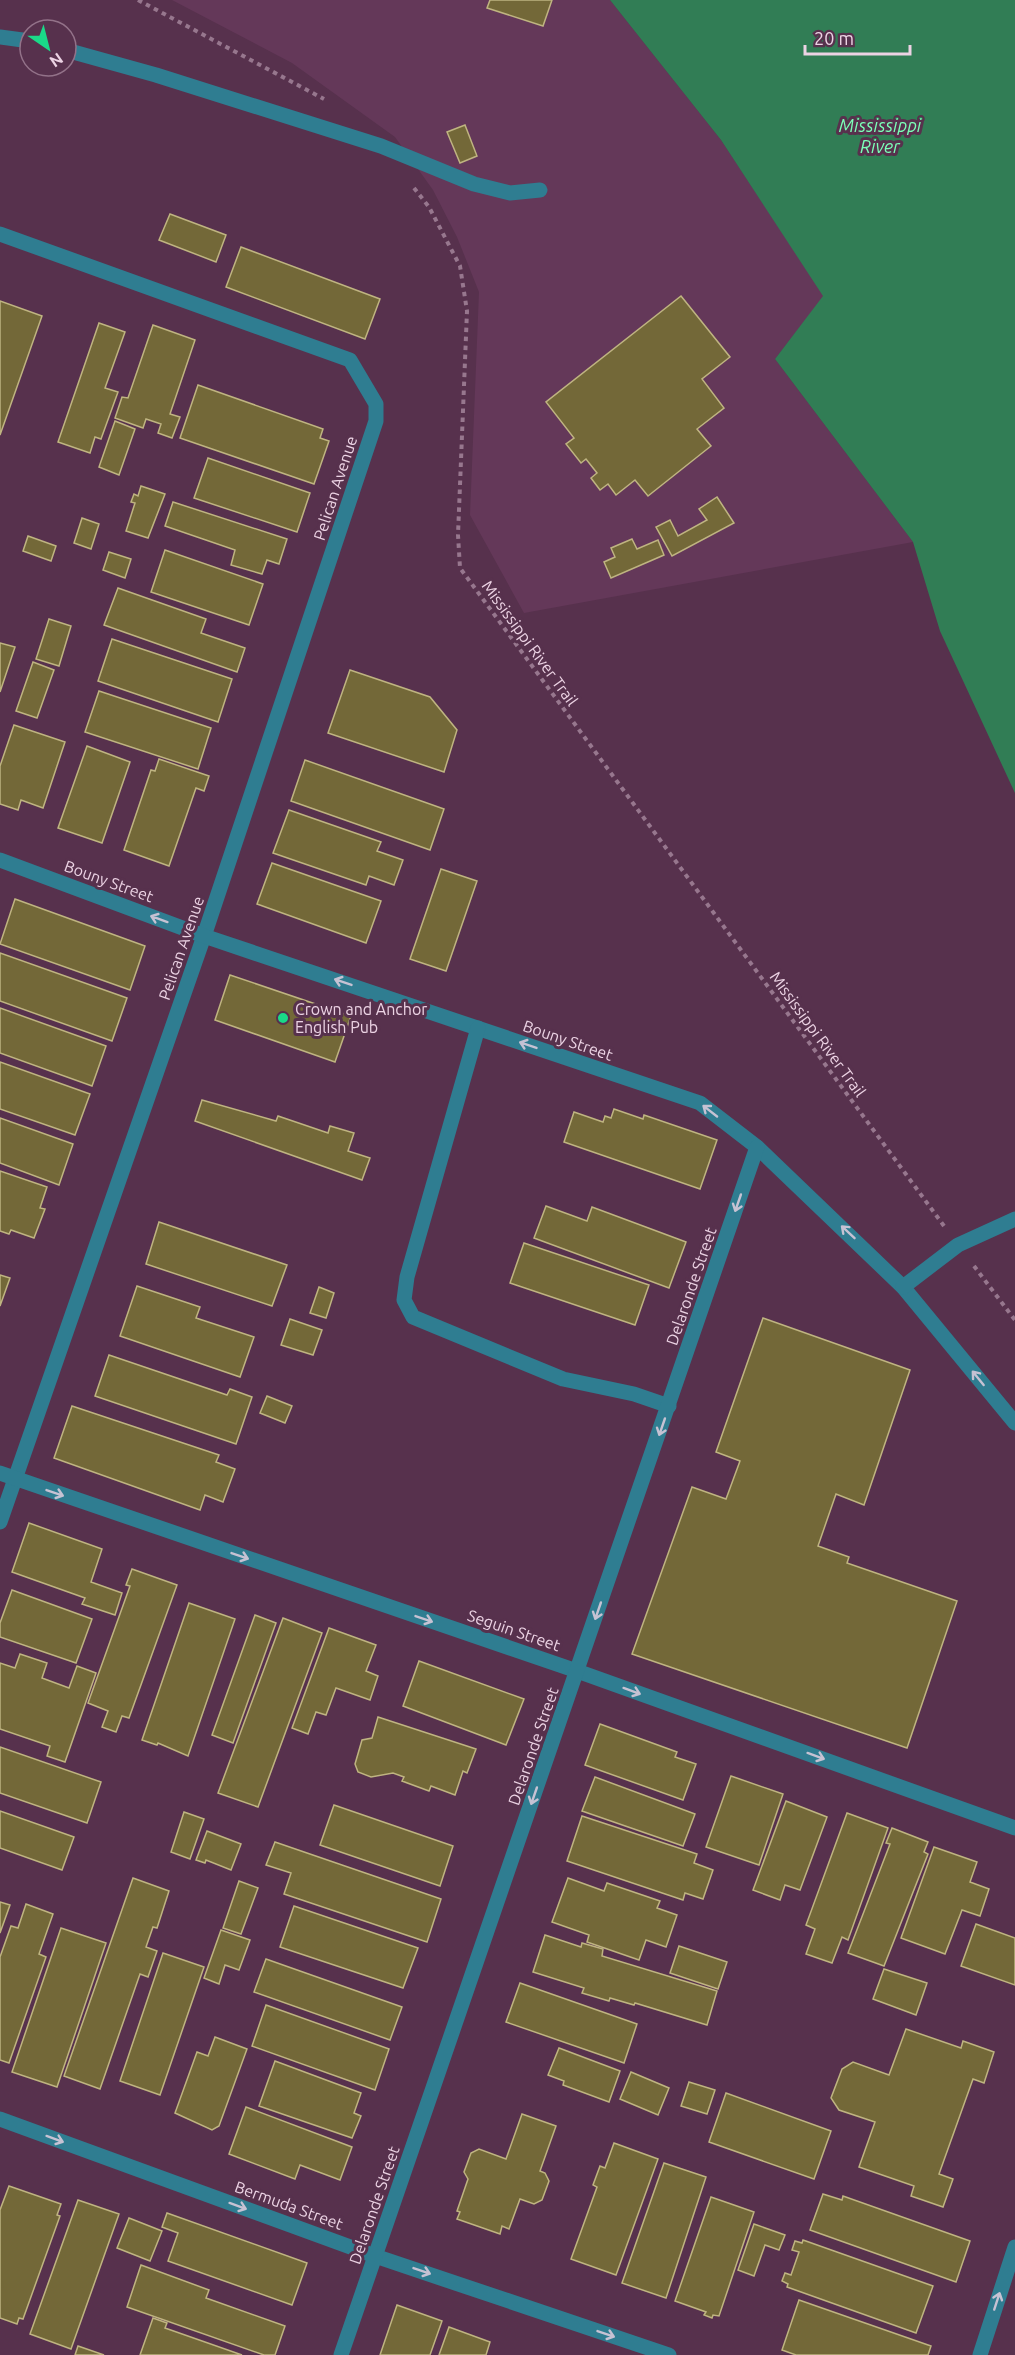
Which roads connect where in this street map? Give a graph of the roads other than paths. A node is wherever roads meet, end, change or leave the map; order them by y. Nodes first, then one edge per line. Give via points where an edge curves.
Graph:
1 (0, 37) edge
2 (18, 39) edge
3 (78, 53) edge
4 (540, 190) dead end
5 (0, 234) edge
6 (0, 860) edge
7 (204, 936) junction
8 (478, 1028) junction
9 (757, 1147) junction
10 (1015, 1219) edge
11 (903, 1287) junction
12 (669, 1406) junction
13 (1015, 1423) edge
14 (0, 1473) edge
15 (15, 1479) junction
16 (0, 1522) edge
17 (577, 1671) junction
18 (1015, 1828) edge
19 (0, 2119) edge
20 (1015, 2247) edge
21 (375, 2256) junction
22 (341, 2355) edge
23 (669, 2355) edge
24 (980, 2355) edge

1 - 2 street
3 - 4 street via 381,146 462,179 510,193
5 - 7 street, Pelican Avenue via 350,360 376,404 376,421
7 -> 6 street, Bouny Street
8 -> 7 street, Bouny Street
7 - 15 street, Pelican Avenue
9 -> 8 street, Bouny Street via 700,1103
8 - 12 street via 407,1277 404,1300 413,1317 563,1379
11 -> 9 street, Bouny Street
9 -> 12 street, Delaronde Street
10 - 11 street via 958,1245
13 -> 11 street, Bouny Street
12 -> 17 street, Delaronde Street
14 - 15 street, Seguin Street
15 - 16 street, Pelican Avenue
15 -> 17 street, Seguin Street
17 -> 18 street, Seguin Street
17 -> 21 street, Delaronde Street
19 -> 21 street, Bermuda Street
24 -> 20 street
21 - 22 street, Delaronde Street
21 -> 23 street, Bermuda Street

